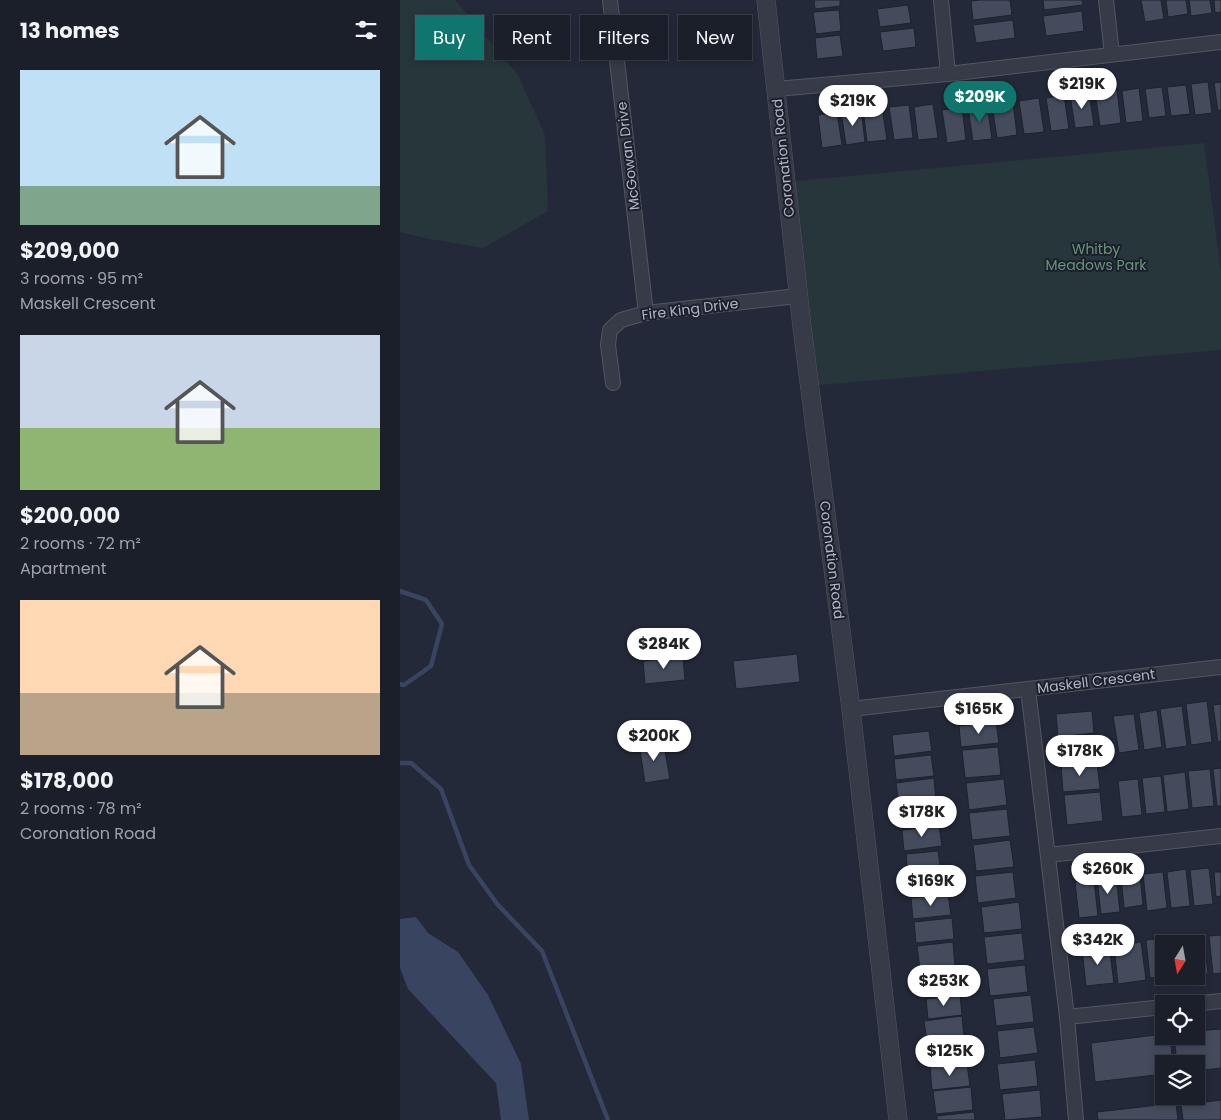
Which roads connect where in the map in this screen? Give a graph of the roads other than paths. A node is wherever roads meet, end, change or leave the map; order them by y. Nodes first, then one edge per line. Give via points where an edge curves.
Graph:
1 (610, 0) edge
2 (766, 0) edge
3 (941, 0) edge
4 (1106, 0) edge
5 (1221, 42) edge
6 (1112, 54) junction
7 (948, 74) junction
8 (776, 90) junction
9 (798, 296) junction
10 (646, 313) junction
11 (613, 383) dead end
12 (1221, 667) edge
13 (1028, 689) junction
14 (851, 709) junction
15 (1221, 836) edge
16 (1048, 855) junction
17 (1221, 1001) edge
18 (1205, 1003) edge
19 (1155, 1008) edge
20 (1067, 1017) junction
21 (898, 1120) edge
22 (1076, 1120) edge

1 - 10 street, McGowan Drive
2 - 8 street, Coronation Road
3 - 7 street
4 - 6 street
5 - 6 street
6 - 7 street
7 - 8 street
8 - 9 street, Coronation Road
9 - 10 street, Fire King Drive
9 - 14 street, Coronation Road
10 - 11 street, Fire King Drive via 621,320 610,330 608,345
12 - 13 street, Maskell Crescent
13 - 14 street, Maskell Crescent
13 - 16 street
14 - 21 street, Coronation Road
15 - 16 street
16 - 20 street
17 - 18 street
19 - 20 street
20 - 22 street

